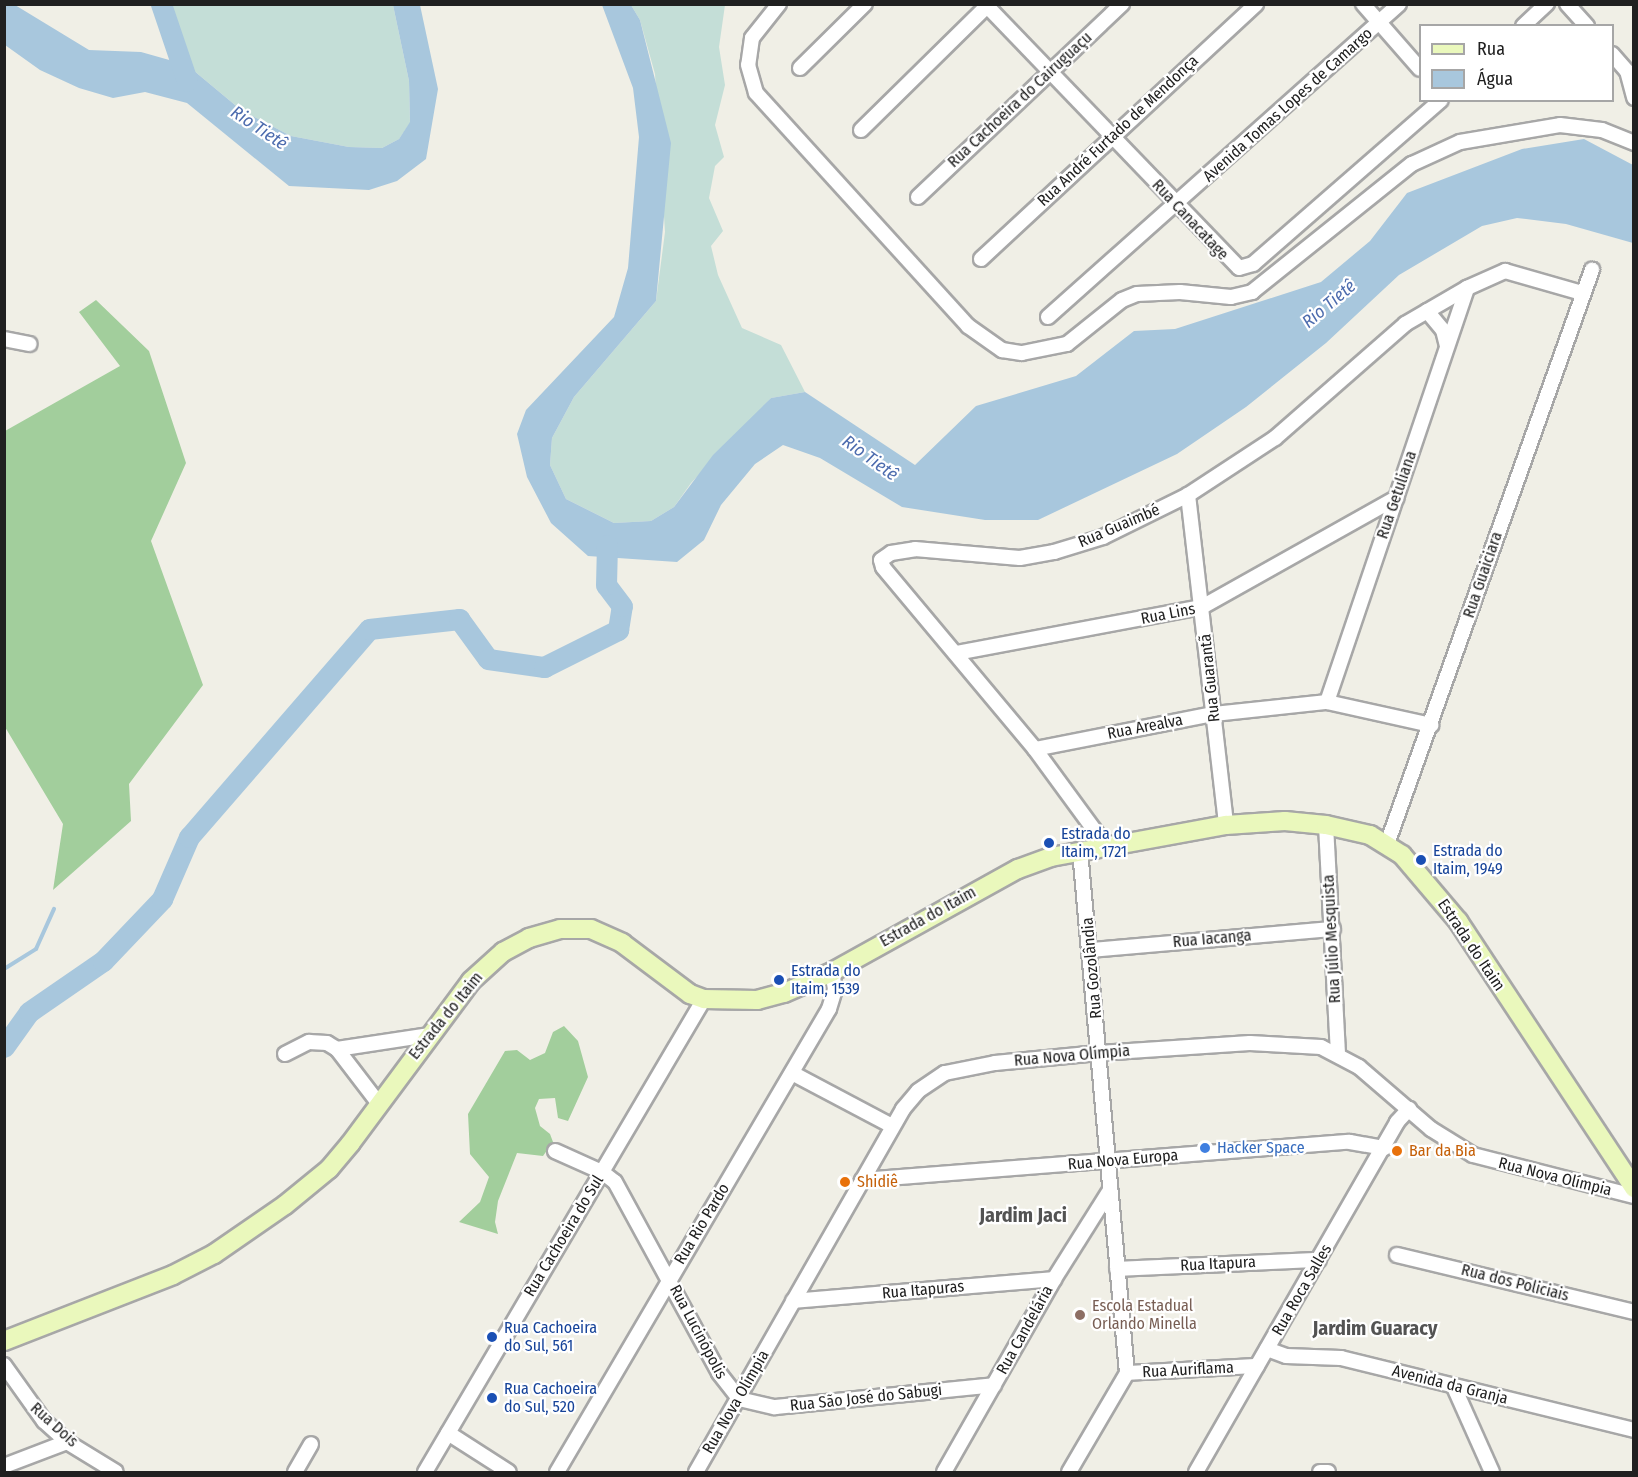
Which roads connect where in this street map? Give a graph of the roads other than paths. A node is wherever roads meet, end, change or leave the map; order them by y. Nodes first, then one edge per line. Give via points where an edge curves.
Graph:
1 (779, 4) edge
2 (865, 4) edge
3 (1122, 4) edge
4 (1256, 4) edge
5 (1363, 4) edge
6 (1399, 4) edge
7 (1547, 4) edge
8 (1567, 4) edge
9 (987, 5) edge
10 (1380, 23) junction
11 (1525, 24) edge
12 (1585, 24) edge
13 (1614, 55) edge
14 (1630, 66) edge
15 (800, 68) dead end
16 (1419, 68) edge
17 (1050, 70) junction
18 (1634, 98) edge
19 (1439, 102) edge
20 (861, 130) dead end
21 (1111, 136) junction
22 (1634, 143) edge
23 (918, 197) dead end
24 (1177, 205) junction
25 (981, 259) dead end
26 (1592, 270) dead end
27 (1467, 288) junction
28 (1580, 299) junction
29 (1427, 311) junction
30 (1048, 317) dead end
31 (4, 339) edge
32 (30, 344) dead end
33 (1448, 346) junction
34 (1188, 495) junction
35 (1396, 498) junction
36 (1359, 519) junction
37 (1381, 541) junction
38 (1202, 607) junction
39 (956, 653) junction
40 (1327, 702) junction
41 (1214, 714) junction
42 (1431, 726) junction
43 (1035, 749) junction
44 (1226, 825) junction
45 (1326, 825) junction
46 (1387, 844) junction
47 (1106, 846) junction
48 (1080, 851) junction
49 (1333, 929) junction
50 (1091, 950) junction
51 (832, 972) junction
52 (704, 999) junction
53 (430, 1035) junction
54 (337, 1049) junction
55 (1338, 1052) junction
56 (1099, 1053) junction
57 (285, 1054) dead end
58 (792, 1072) junction
59 (379, 1104) junction
60 (1409, 1109) junction
61 (892, 1126) junction
62 (1384, 1148) junction
63 (555, 1151) dead end
64 (1108, 1162) junction
65 (602, 1172) junction
66 (862, 1180) junction
67 (1634, 1188) edge
68 (1110, 1190) junction
69 (1634, 1196) edge
70 (1397, 1255) dead end
71 (1319, 1260) junction
72 (1117, 1269) junction
73 (670, 1278) junction
74 (1054, 1279) junction
75 (793, 1301) junction
76 (1634, 1311) edge
77 (4, 1341) edge
78 (1267, 1349) junction
79 (4, 1365) edge
80 (1257, 1366) junction
81 (1127, 1373) junction
82 (994, 1385) junction
83 (1454, 1387) junction
84 (739, 1399) junction
85 (1634, 1430) edge
86 (448, 1433) junction
87 (67, 1442) junction
88 (311, 1444) dead end
89 (4, 1466) edge
90 (116, 1473) edge
91 (295, 1473) edge
92 (425, 1473) edge
93 (509, 1473) edge
94 (557, 1473) edge
95 (696, 1473) edge
96 (944, 1473) edge
97 (1069, 1473) edge
98 (1196, 1473) edge
99 (1320, 1473) edge
100 (1328, 1473) edge
101 (1492, 1473) edge

1 - 22 street via 752,38 748,65 756,93 968,326 1002,351 1022,353 1058,347 1082,334 1122,300 1137,294 1180,292 1231,297 1252,292 1412,164 1460,142 1560,125 1602,130
2 - 15 street
3 - 17 street, Rua Cachoeira do Cairuguaçu
4 - 21 street, Rua André Furtado de Mendonça
5 - 10 street
6 - 10 street, Avenida Tomas Lopes de Camargo
7 - 11 street
8 - 12 street
9 - 17 street, Rua Canacatage
9 - 20 street
10 - 16 street
10 - 24 street, Avenida Tomas Lopes de Camargo
13 - 14 street
14 - 18 street
17 - 21 street, Rua Canacatage
17 - 23 street, Rua Cachoeira do Cairuguaçu
19 - 24 street, Rua Canacatage via 1248,267 1232,264
21 - 24 street, Rua Canacatage
21 - 25 street, Rua André Furtado de Mendonça
24 - 30 street, Avenida Tomas Lopes de Camargo
26 - 28 street, Rua Guaiciara
27 - 28 street, Rua Guaimbé via 1494,274 1513,272
27 - 29 street, Rua Guaimbé
27 - 33 street, Rua Getuliana
28 - 42 street, Rua Guaiciara
29 - 33 street via 1443,330
29 - 34 street, Rua Guaimbé via 1405,324 1275,438
31 - 32 street
33 - 35 street, Rua Getuliana
34 - 38 street, Rua Guarantã
34 - 39 street, Rua Guaimbé via 1103,537 1054,552 987,558 915,549 885,556 881,560 883,567
35 - 36 street, Rua Lins
35 - 37 street, Rua Getuliana
36 - 37 street via 1372,525
36 - 38 street, Rua Lins
37 - 40 street, Rua Getuliana
38 - 39 street, Rua Lins
38 - 41 street, Rua Guarantã
39 - 43 street, Rua Guaimbé
40 - 41 street, Rua Arealva
40 - 42 street, Rua Arealva
41 - 43 street, Rua Arealva
41 - 44 street, Rua Guarantã
42 - 46 street, Rua Guaiciara
43 - 47 street, Rua Guaimbé
44 - 45 street, Estrada do Itaim via 1285,821
44 - 47 street, Estrada do Itaim
45 - 46 street, Estrada do Itaim via 1370,835
45 - 49 street, Rua Júlio Mesquista
46 - 67 street, Estrada do Itaim via 1418,872 1458,921
47 - 48 street, Estrada do Itaim
48 - 50 street, Rua Gozolândia
48 - 51 street, Estrada do Itaim via 1018,869
49 - 50 street, Rua Iacanga
49 - 55 street, Rua Júlio Mesquista
50 - 56 street, Rua Gozolândia
51 - 52 street, Estrada do Itaim via 768,998
51 - 58 street, Rua Rio Pardo via 833,999
52 - 53 street, Estrada do Itaim via 679,988 608,934 574,927 529,938 488,965
52 - 65 street, Rua Cachoeira do Sul
53 - 54 street
53 - 59 street, Estrada do Itaim
54 - 57 street via 318,1040
54 - 59 street
55 - 56 street, Rua Nova Olímpia via 1298,1044 1250,1043
55 - 60 street, Rua Nova Olímpia
56 - 61 street, Rua Nova Olímpia via 995,1063 945,1073 918,1091
56 - 64 street, Rua Gozolândia
58 - 61 street
58 - 73 street, Rua Rio Pardo
59 - 77 street, Estrada do Itaim via 329,1169 231,1243 173,1275
60 - 62 street, Rua Roca Salles via 1397,1122
60 - 69 street, Rua Nova Olímpia via 1431,1129 1473,1155
61 - 66 street, Rua Nova Olímpia
62 - 64 street, Rua Nova Europa via 1350,1142
62 - 71 street, Rua Roca Salles
63 - 65 street
64 - 66 street, Rua Nova Europa
64 - 68 street, Rua Gozolândia
65 - 73 street, Rua Lucinópolis via 615,1182
65 - 86 street, Rua Cachoeira do Sul
66 - 75 street, Rua Nova Olímpia
68 - 72 street, Rua Gozolândia
68 - 74 street, Rua Candelária
70 - 76 street, Rua dos Policiais
71 - 72 street, Rua Itapura
71 - 78 street, Rua Roca Salles
72 - 81 street, Rua Gozolândia
73 - 84 street, Rua Lucinópolis via 719,1373
73 - 94 street, Rua Rio Pardo
74 - 75 street, Rua Itapuras
74 - 82 street, Rua Candelária
75 - 84 street, Rua Nova Olímpia
78 - 80 street, Rua Roca Salles
78 - 83 street, Avenida da Granja via 1286,1356 1341,1358
79 - 87 street, Rua Dois via 28,1402
80 - 81 street, Rua Auriflama
80 - 98 street, Rua Roca Salles
81 - 97 street, Rua Auriflama
82 - 84 street, Rua São José do Sabugi via 775,1407
82 - 96 street, Rua Candelária
83 - 85 street, Avenida da Granja
83 - 101 street
84 - 95 street, Rua Nova Olímpia
86 - 92 street, Rua Cachoeira do Sul
86 - 93 street
87 - 89 street
87 - 90 street, Rua Dois
88 - 91 street
99 - 100 street

